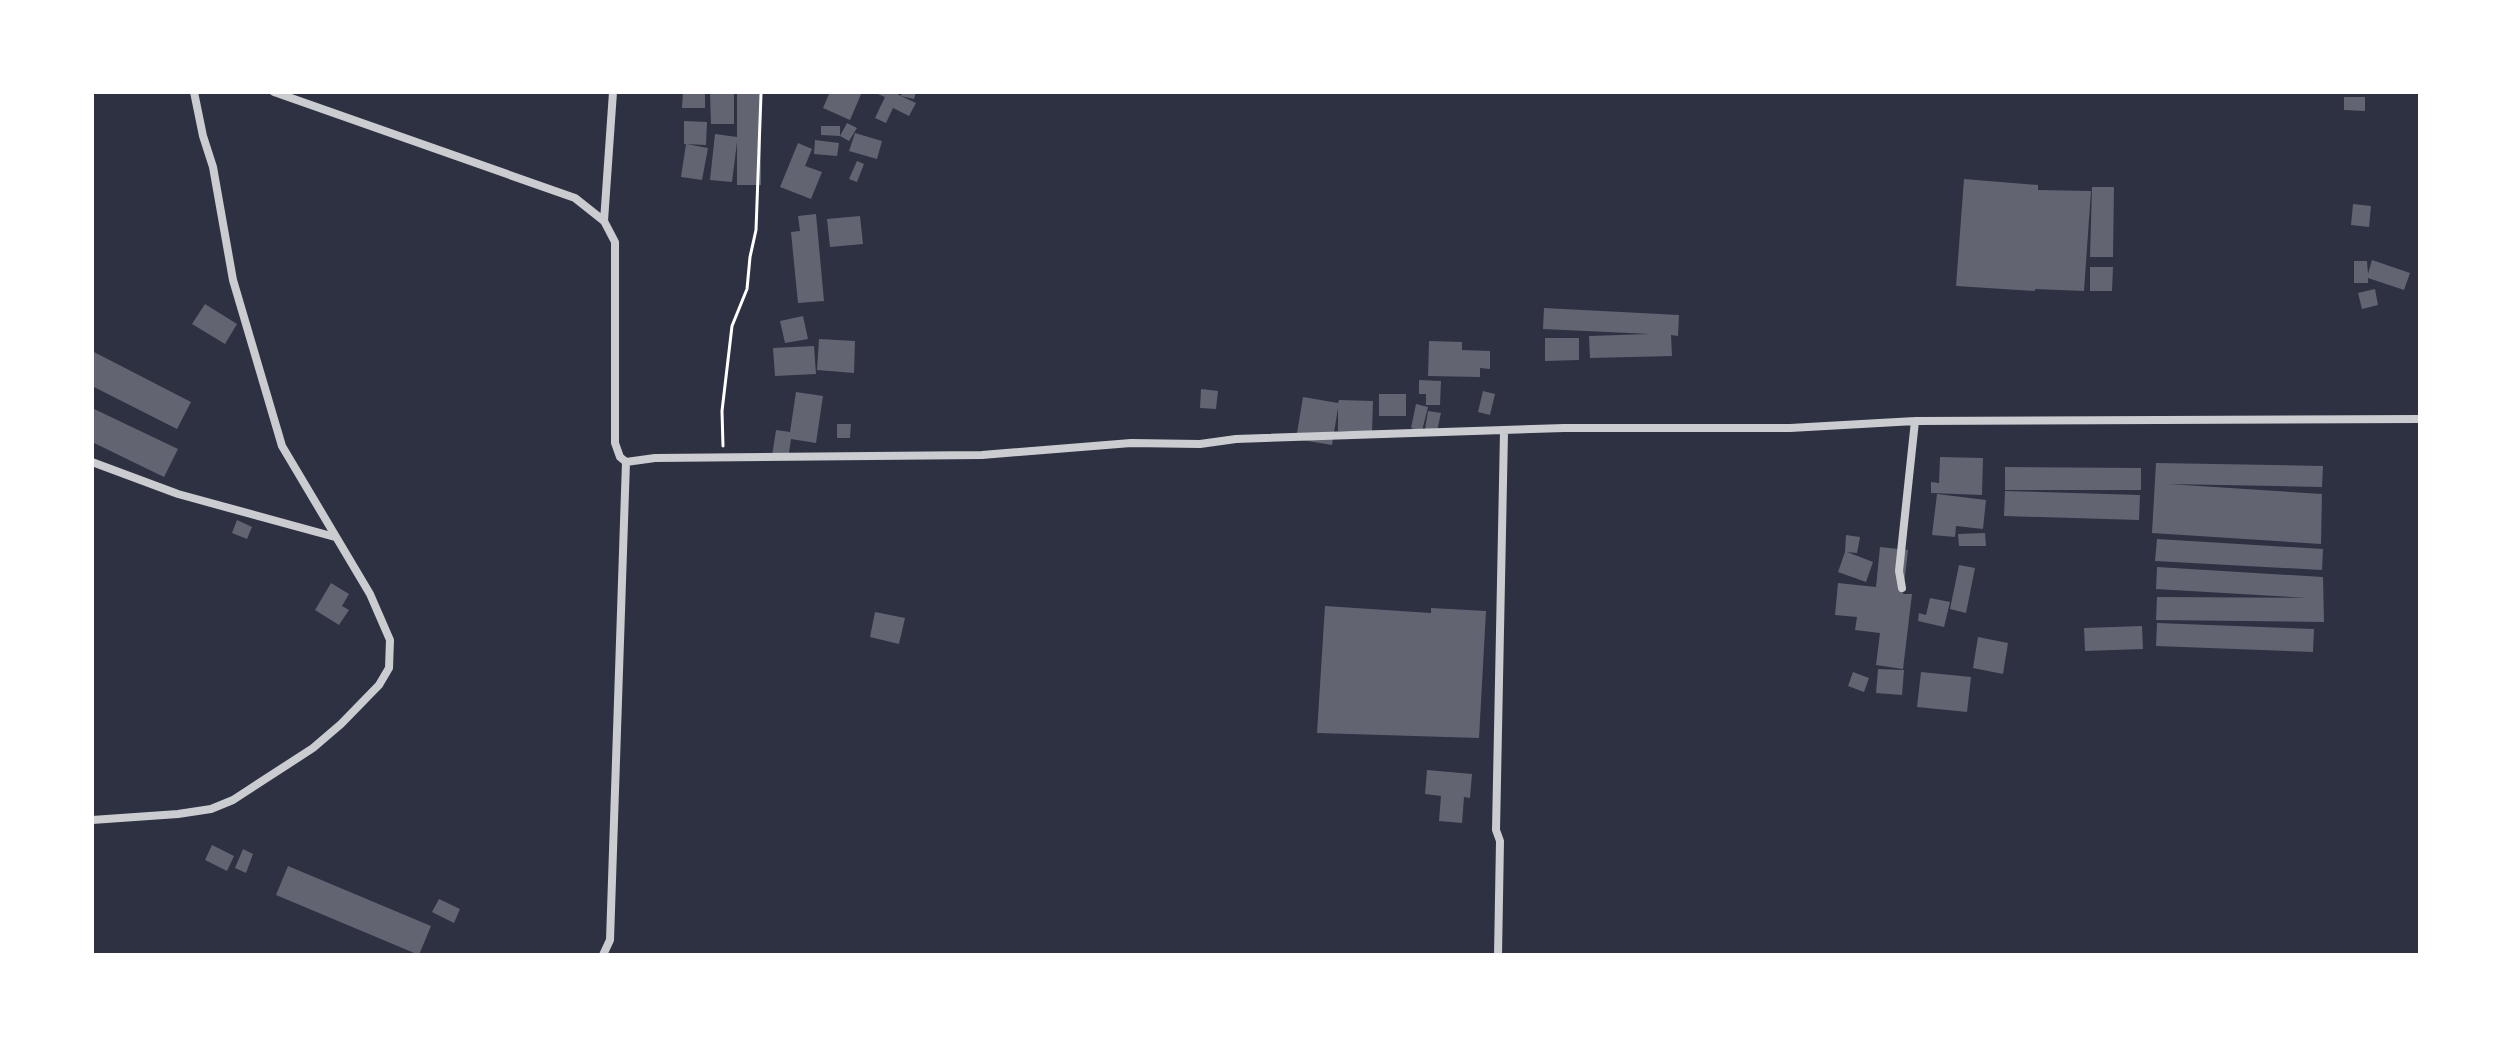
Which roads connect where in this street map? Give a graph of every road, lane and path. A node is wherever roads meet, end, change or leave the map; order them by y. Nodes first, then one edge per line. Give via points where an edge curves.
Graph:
1 (194, 92) edge
2 (274, 92) edge
3 (613, 92) edge
4 (761, 94) dead end
5 (604, 221) junction
6 (2420, 419) edge
7 (1915, 421) junction
8 (1504, 432) junction
9 (724, 457) junction
10 (92, 462) edge
11 (626, 462) junction
12 (335, 537) junction
13 (1902, 588) dead end
14 (92, 820) edge
15 (603, 955) edge
16 (1498, 955) edge

1 - 12 street via 233,280 268,403 282,446
2 - 5 street via 575,198
3 - 5 street
4 - 9 path via 756,230 747,289 732,326 722,411
5 - 11 street via 615,242 615,443
6 - 7 street
7 - 8 street
7 - 13 street via 1899,571
8 - 9 street via 1131,443 982,455
8 - 16 street
9 - 11 street
10 - 12 street via 178,494
11 - 15 street via 610,940
12 - 14 street via 360,574 390,640 389,668 365,701 313,748 233,800 178,814

